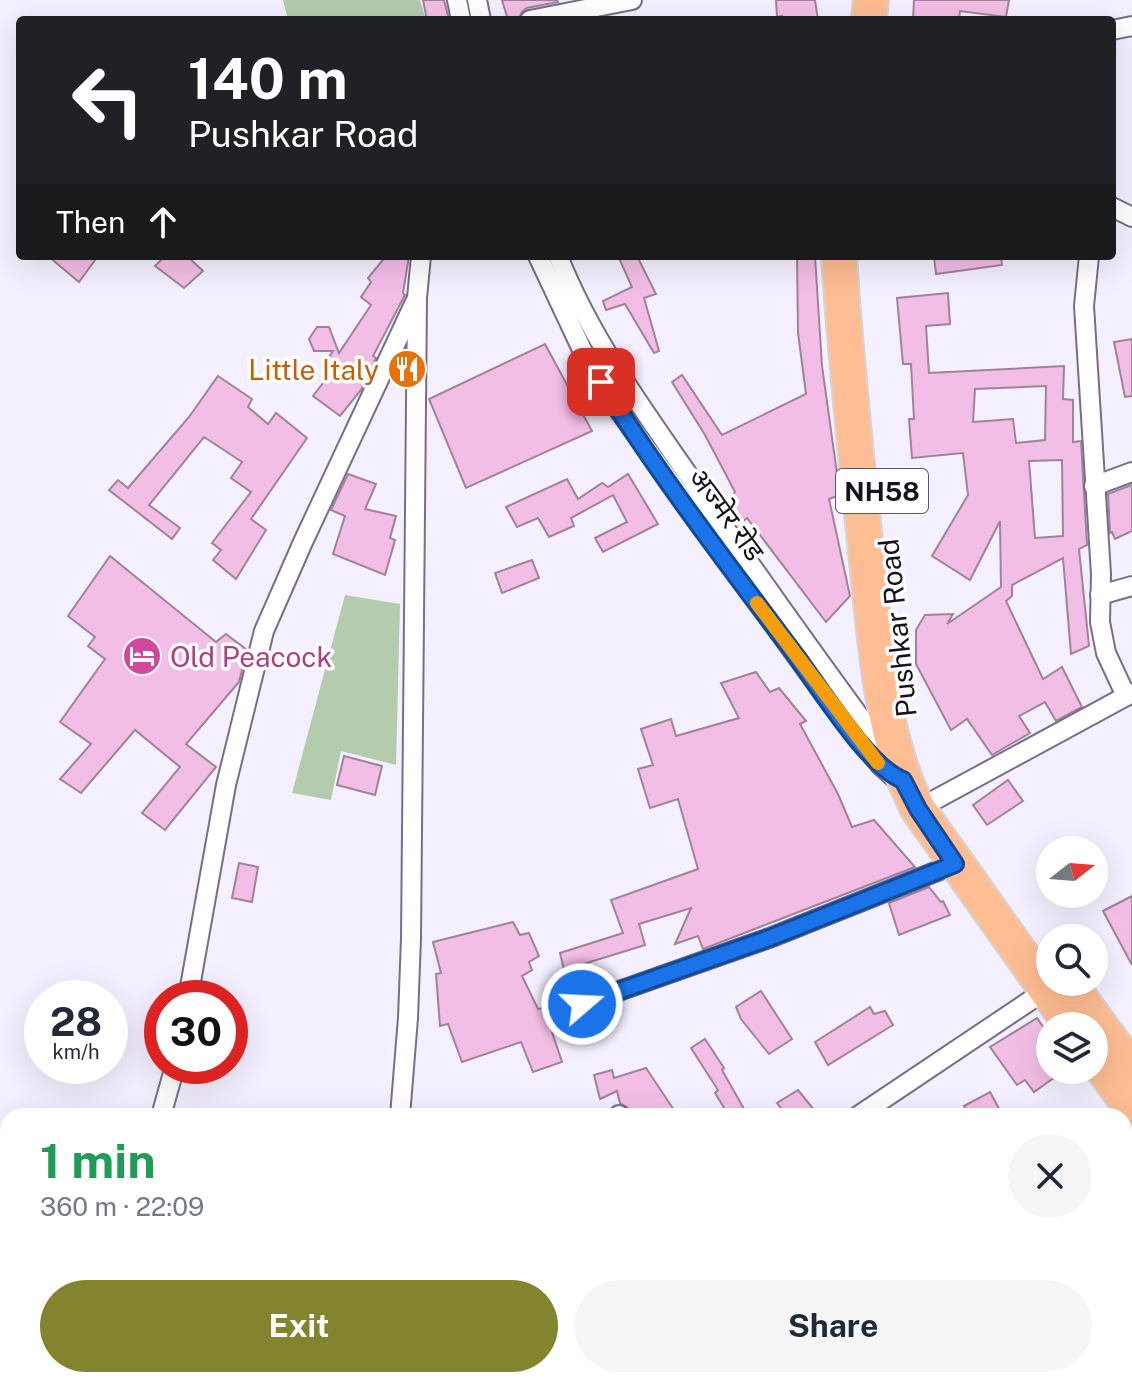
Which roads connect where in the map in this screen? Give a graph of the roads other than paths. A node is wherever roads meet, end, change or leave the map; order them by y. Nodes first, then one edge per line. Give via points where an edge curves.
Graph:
1 (632, 0) edge
2 (550, 16) edge
3 (421, 260) edge
4 (540, 260) edge
5 (560, 260) edge
6 (839, 260) edge
7 (861, 260) edge
8 (1089, 260) edge
9 (417, 298) junction
10 (593, 351) junction
11 (1132, 472) edge
12 (1094, 486) junction
13 (1132, 586) edge
14 (1100, 595) junction
15 (1129, 695) edge
16 (914, 779) junction
17 (955, 864) junction
18 (1036, 950) edge
19 (1036, 956) edge
20 (191, 980) edge
21 (1036, 990) edge
22 (1068, 996) edge
23 (582, 1004) dead end
24 (1108, 1069) edge
25 (170, 1084) edge
26 (1129, 1089) edge
27 (163, 1108) edge
28 (401, 1108) edge
29 (869, 1108) edge

1 - 2 street
3 - 9 street
4 - 10 street, अज्मेर रोड
5 - 10 street, अज्मेर रोड
6 - 16 highway, Pushkar Road / NH58 via 872,612
7 - 16 highway, Pushkar Road / NH58
8 - 12 street via 1084,306
9 - 20 street via 264,631 226,785
9 - 28 street via 411,938
10 - 16 street, अज्मेर रोड via 876,739
10 - 16 street, अज्मेर रोड via 626,420 832,705 892,776
11 - 12 street
12 - 14 street
13 - 14 street
14 - 15 street via 1101,637
15 - 16 street
16 - 17 highway, Pushkar Road / NH58
16 - 18 highway, Pushkar Road / NH58
17 - 19 highway, Pushkar Road / NH58
17 - 23 street via 772,937
21 - 29 street
22 - 26 highway, Pushkar Road / NH58
24 - 26 highway, Pushkar Road / NH58
25 - 27 street

